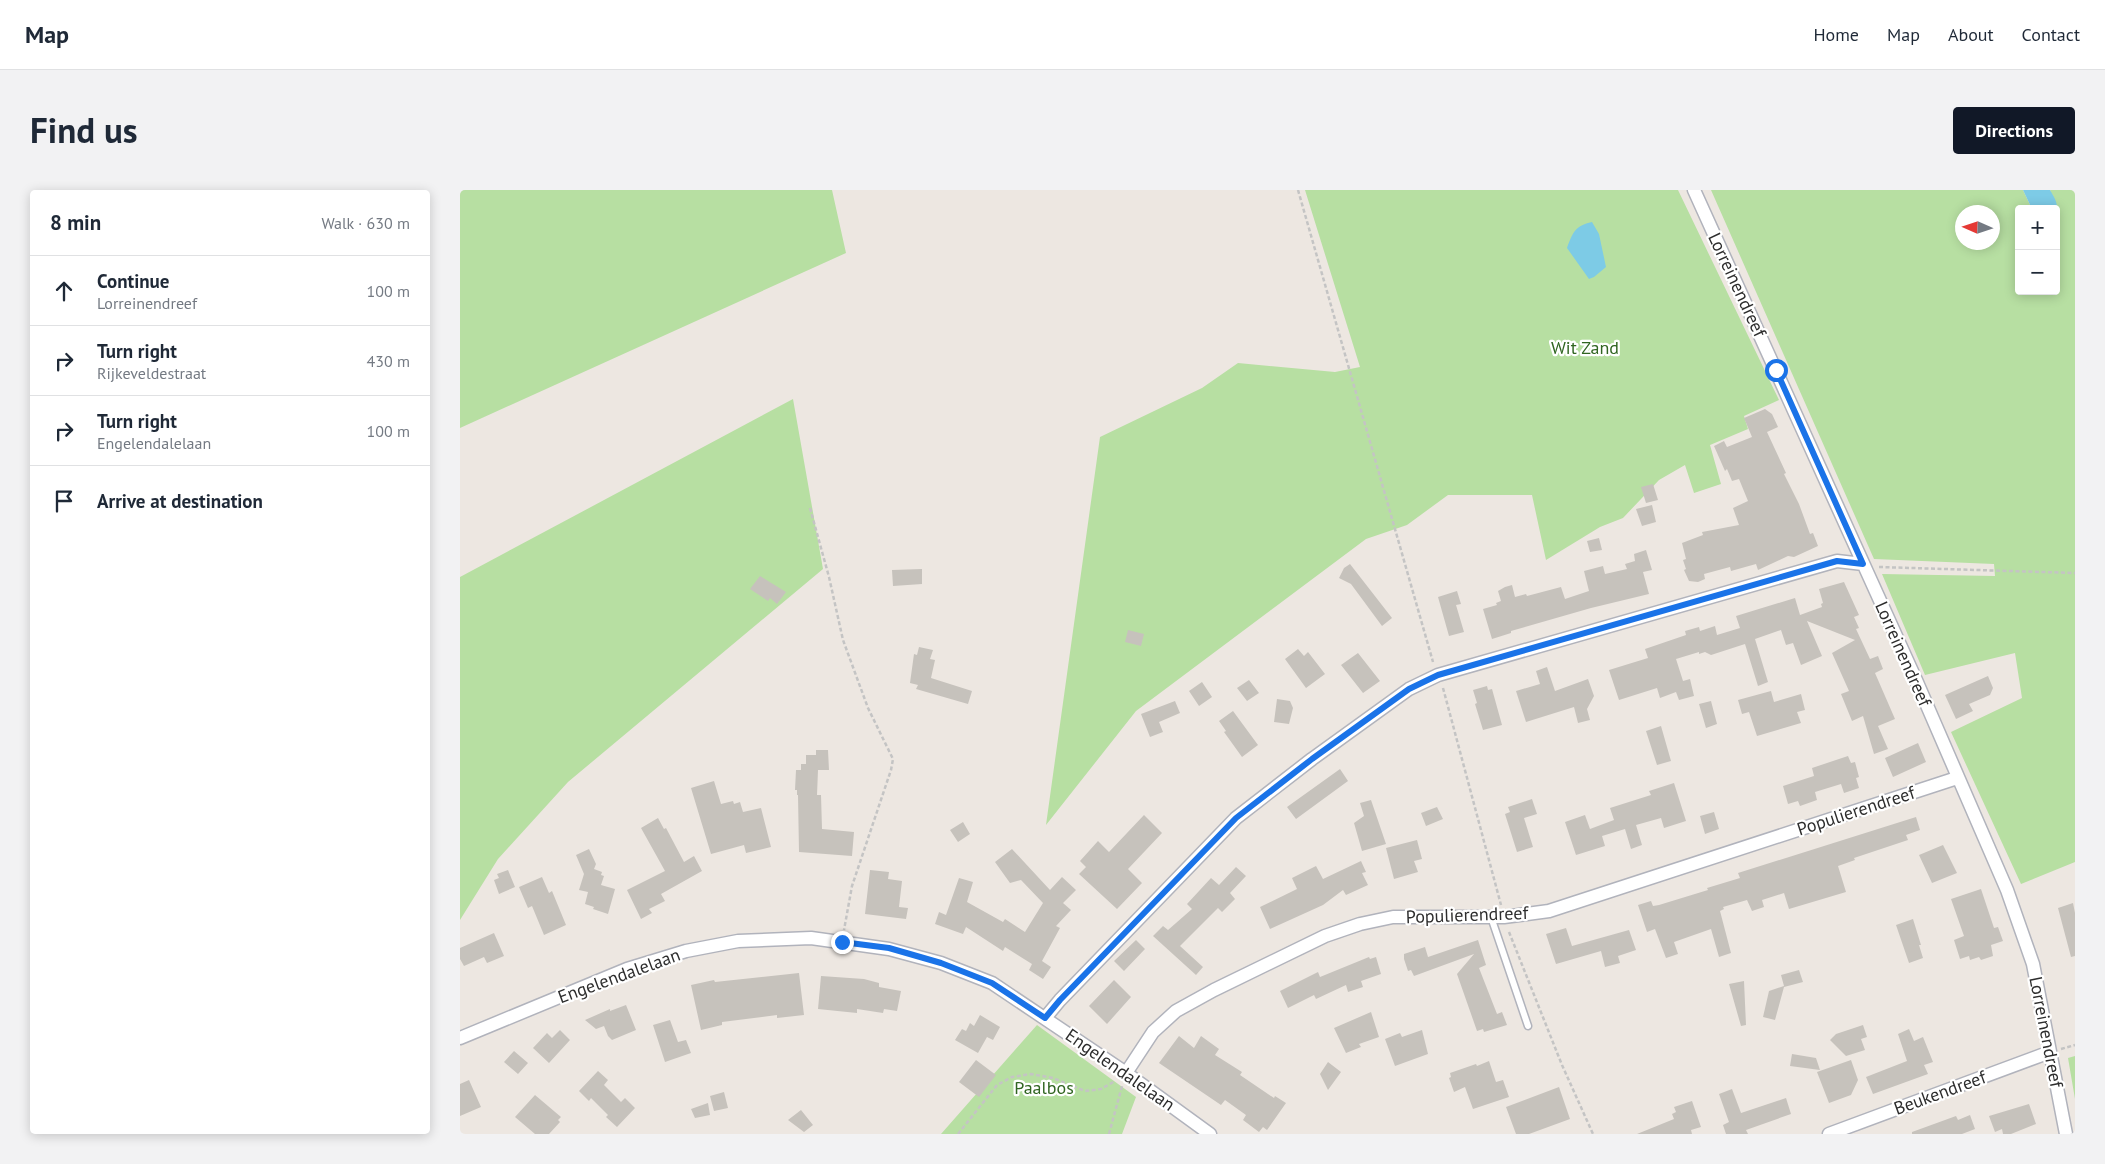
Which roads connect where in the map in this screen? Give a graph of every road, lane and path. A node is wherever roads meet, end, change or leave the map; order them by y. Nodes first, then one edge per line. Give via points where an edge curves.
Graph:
1 (1298, 190) edge
2 (1694, 190) edge
3 (810, 508) dead end
4 (1863, 564) junction
5 (2075, 573) edge
6 (1438, 675) junction
7 (1957, 778) junction
8 (1504, 917) junction
9 (1491, 918) junction
10 (842, 942) junction
11 (1045, 1018) junction
12 (1528, 1026) dead end
13 (460, 1038) edge
14 (2050, 1052) junction
15 (1126, 1073) junction
16 (958, 1134) edge
17 (1110, 1134) edge
18 (1210, 1134) edge
19 (1593, 1134) edge
20 (1829, 1134) edge
21 (2066, 1134) edge

1 - 6 path
2 - 4 street, Lorreinendreef
3 - 10 path via 843,640 868,708 893,758 852,886
4 - 5 path
4 - 6 street via 1837,561
4 - 7 street, Lorreinendreef
6 - 8 path
6 - 11 street via 1409,689 1236,818
7 - 8 street, Populierendreef via 1549,910
7 - 14 street, Lorreinendreef via 2006,890 2033,964
8 - 9 street, Populierendreef
8 - 19 path
9 - 12 lane
9 - 15 street, Populierendreef via 1393,917 1325,936 1176,1011 1153,1032
10 - 11 street, Engelendalelaan via 889,948 941,963 992,983
10 - 13 street, Engelendalelaan via 811,938 738,941 686,951 627,969
11 - 15 street, Engelendalelaan
14 - 20 street, Beukendreef
14 - 21 street, Lorreinendreef
15 - 16 path via 1110,1086 1085,1091 1054,1078 1031,1074 1012,1077 997,1085
15 - 17 path
15 - 18 street, Engelendalelaan

